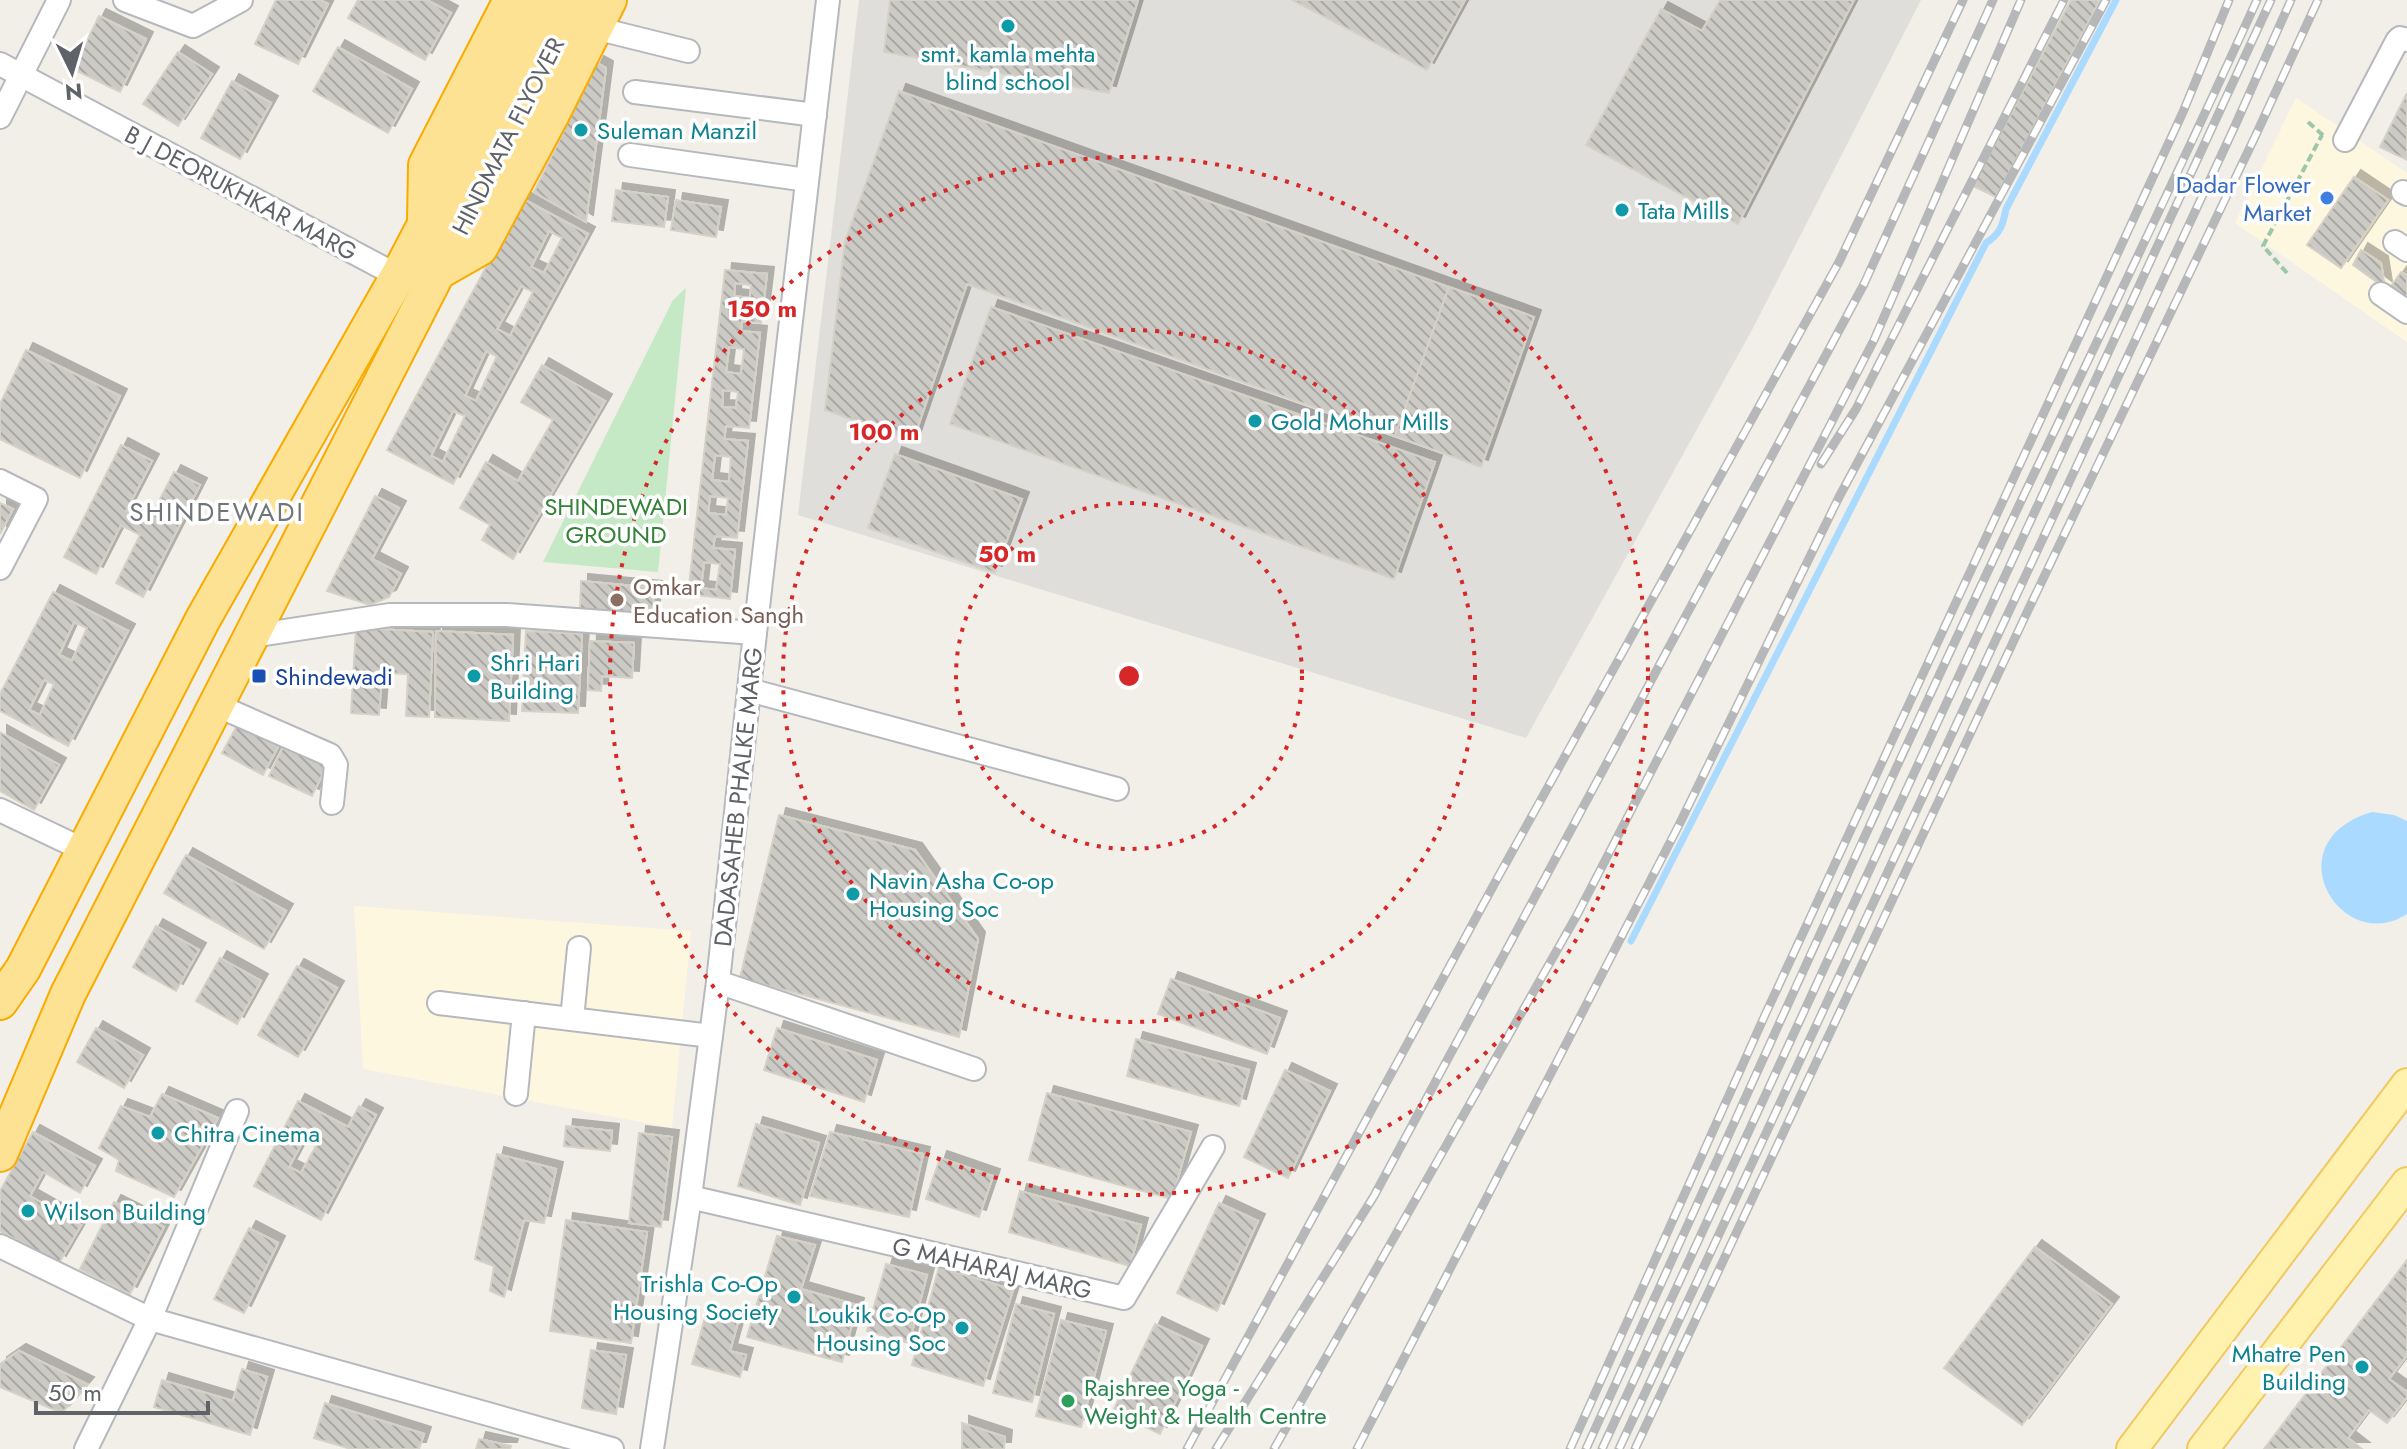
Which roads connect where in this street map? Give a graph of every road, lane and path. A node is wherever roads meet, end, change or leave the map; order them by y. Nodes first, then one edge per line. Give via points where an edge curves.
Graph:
1 (59, 0) edge
2 (125, 0) edge
3 (241, 0) edge
4 (511, 0) edge
5 (542, 0) edge
6 (828, 0) edge
7 (593, 9) edge
8 (2407, 40) edge
9 (688, 51) dead end
10 (0, 64) edge
11 (21, 75) junction
12 (635, 92) dead end
13 (815, 115) junction
14 (0, 117) edge
15 (2322, 135) dead end
16 (2345, 140) dead end
17 (630, 155) dead end
18 (807, 180) junction
19 (459, 196) junction
20 (425, 225) junction
21 (438, 272) junction
22 (2287, 273) dead end
23 (398, 276) junction
24 (2381, 294) dead end
25 (2407, 312) edge
26 (0, 481) edge
27 (0, 568) edge
28 (755, 633) junction
29 (251, 636) junction
30 (749, 690) junction
31 (216, 705) junction
32 (1117, 789) dead end
33 (332, 803) dead end
34 (0, 810) edge
35 (84, 850) junction
36 (579, 948) dead end
37 (23, 969) junction
38 (718, 982) junction
39 (68, 994) junction
40 (0, 1002) edge
41 (439, 1003) dead end
42 (524, 1013) junction
43 (572, 1019) junction
44 (0, 1020) edge
45 (711, 1036) junction
46 (974, 1069) dead end
47 (2407, 1084) edge
48 (516, 1094) dead end
49 (0, 1101) edge
50 (237, 1111) dead end
51 (1213, 1147) dead end
52 (0, 1154) edge
53 (2407, 1183) edge
54 (690, 1197) junction
55 (0, 1246) edge
56 (150, 1319) junction
57 (86, 1449) edge
58 (612, 1449) edge
59 (652, 1449) edge
60 (2132, 1449) edge
61 (2203, 1449) edge

1 - 11 street
2 - 3 street via 193,26
4 - 20 highway via 426,165
5 - 19 highway, HINDMATA FLYOVER
6 - 13 street, DADASAHEB PHALKE MARG
7 - 9 street
7 - 19 highway, HINDMATA FLYOVER
7 - 21 highway via 552,114 480,248
8 - 16 street via 2397,41
10 - 11 street, B J DEORUKHKAR MARG
11 - 14 street
11 - 23 street, B J DEORUKHKAR MARG
12 - 13 street
13 - 18 street, DADASAHEB PHALKE MARG
15 - 22 path via 2263,246
17 - 18 street
18 - 28 street, DADASAHEB PHALKE MARG
19 - 20 highway, HINDMATA FLYOVER
19 - 21 highway, HINDMATA FLYOVER
20 - 23 highway, HINDMATA FLYOVER
21 - 29 highway, HINDMATA FLYOVER
23 - 35 highway, HINDMATA FLYOVER via 203,619
24 - 25 street
26 - 27 street via 36,499
28 - 29 street via 506,615 390,615
28 - 30 street, DADASAHEB PHALKE MARG
29 - 31 highway, HINDMATA FLYOVER
30 - 32 street
30 - 38 street, DADASAHEB PHALKE MARG
31 - 33 street via 330,755 336,765
31 - 39 highway, HINDMATA FLYOVER
34 - 35 street
35 - 37 highway, HINDMATA FLYOVER
36 - 43 street
37 - 40 highway
37 - 44 highway
38 - 45 street, DADASAHEB PHALKE MARG
38 - 46 street
39 - 49 highway
39 - 52 highway
41 - 42 street
42 - 43 street
42 - 48 street
43 - 45 street
45 - 54 street, DADASAHEB PHALKE MARG
47 - 60 main road
50 - 56 street
51 - 54 street, G MAHARAJ MARG via 1124,1298
53 - 61 main road
54 - 59 street, DADASAHEB PHALKE MARG
55 - 56 street
56 - 57 street
56 - 58 street

